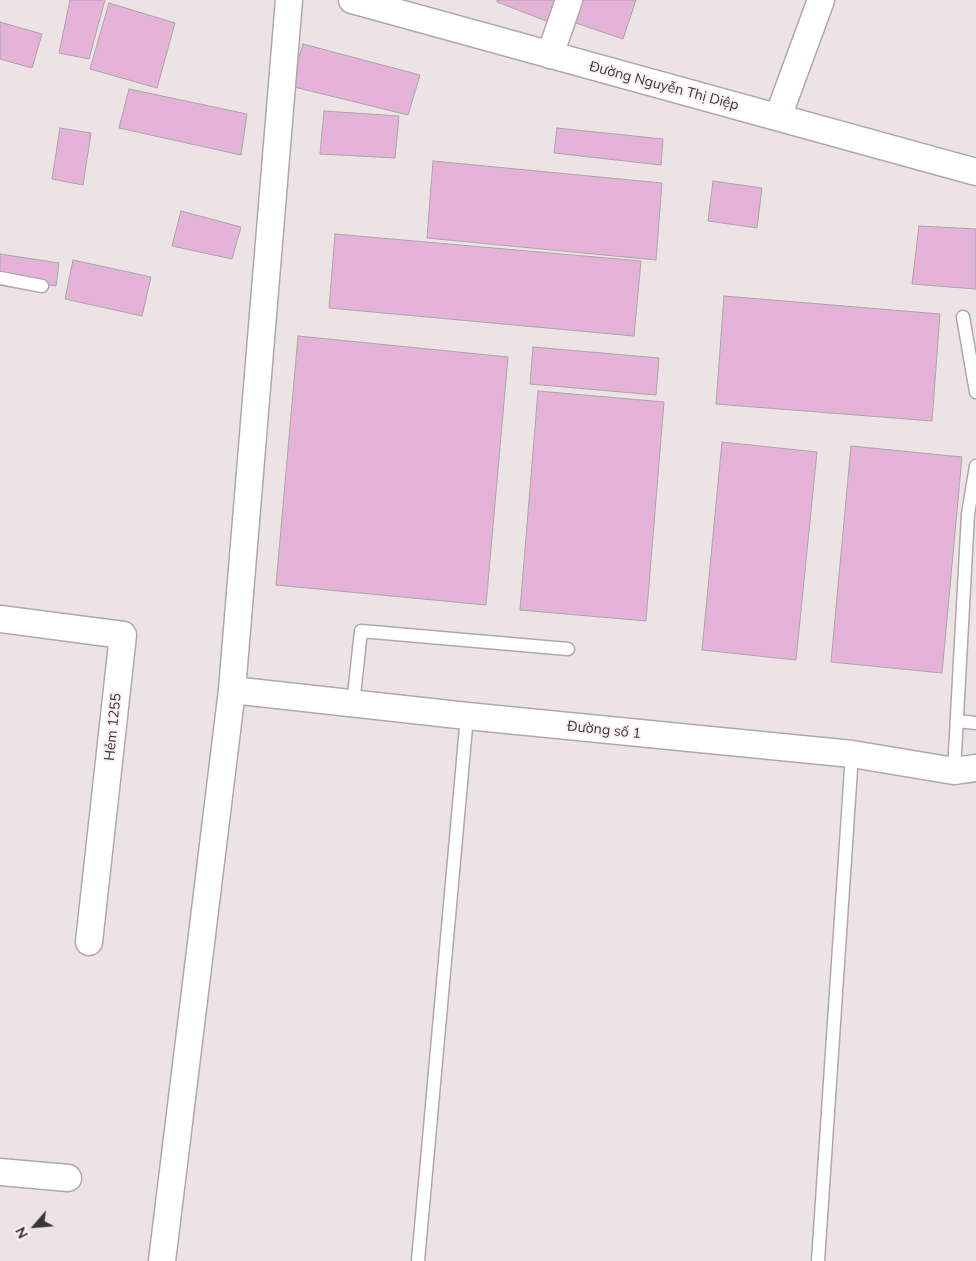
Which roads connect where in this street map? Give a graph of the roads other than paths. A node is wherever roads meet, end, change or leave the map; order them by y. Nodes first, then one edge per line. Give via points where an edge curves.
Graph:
1 (289, 0) edge
2 (352, 0) edge
3 (569, 0) edge
4 (821, 0) edge
5 (550, 55) junction
6 (778, 117) junction
7 (976, 172) edge
8 (0, 278) edge
9 (42, 286) dead end
10 (963, 317) dead end
11 (976, 392) edge
12 (976, 466) edge
13 (0, 619) edge
14 (568, 649) dead end
15 (232, 690) junction
16 (353, 704) junction
17 (467, 716) junction
18 (957, 721) junction
19 (976, 723) edge
20 (852, 754) junction
21 (965, 769) edge
22 (89, 942) dead end
23 (0, 1172) edge
24 (68, 1178) dead end
25 (162, 1261) edge
26 (418, 1261) edge
27 (818, 1261) edge

1 - 15 street
2 - 5 street, Đường Nguyễn Thị Diệp
3 - 5 street
4 - 6 street
5 - 6 street, Đường Nguyễn Thị Diệp
6 - 7 street, Đường Nguyễn Thị Diệp
8 - 9 lane
10 - 11 lane
12 - 18 lane via 968,514
13 - 22 street, Hẻm 1255 via 123,635
14 - 16 lane via 361,630
15 - 16 street, Đường số 1
15 - 25 street
16 - 17 street, Đường số 1
17 - 20 street, Đường số 1
17 - 26 lane
18 - 19 lane
18 - 21 lane
20 - 21 street, Đường số 1
20 - 27 lane
23 - 24 street

